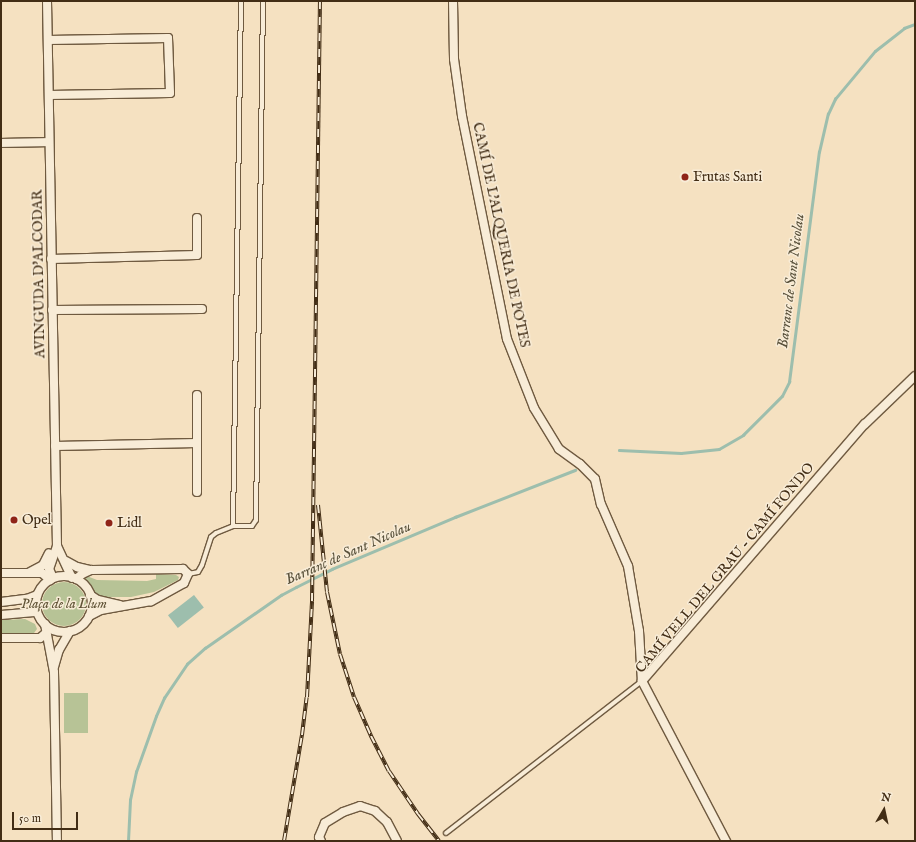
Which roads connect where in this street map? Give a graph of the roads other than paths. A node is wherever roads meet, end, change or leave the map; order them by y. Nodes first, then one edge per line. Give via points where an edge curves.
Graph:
1 (47, 1) edge
2 (241, 1) edge
3 (263, 1) edge
4 (453, 1) edge
5 (48, 40) junction
6 (49, 95) junction
7 (49, 142) junction
8 (1, 143) edge
9 (197, 218) dead end
10 (51, 259) junction
11 (202, 309) dead end
12 (52, 310) junction
13 (915, 376) edge
14 (197, 395) dead end
15 (196, 443) junction
16 (55, 446) junction
17 (197, 492) dead end
18 (233, 526) junction
19 (57, 546) junction
20 (66, 561) junction
21 (91, 570) junction
22 (29, 572) junction
23 (1, 573) edge
24 (188, 574) junction
25 (74, 578) junction
26 (52, 579) junction
27 (37, 595) junction
28 (90, 596) junction
29 (1, 602) edge
30 (123, 605) junction
31 (37, 612) junction
32 (1, 615) edge
33 (89, 616) junction
34 (45, 628) junction
35 (70, 631) junction
36 (1, 638) edge
37 (53, 667) junction
38 (642, 681) junction
39 (446, 833) dead end
40 (320, 839) edge
41 (57, 841) edge
42 (397, 841) edge
43 (726, 841) edge

1 - 5 street, AVINGUDA D'ALCODAR
2 - 18 lane
3 - 18 lane via 256,520 252,526
4 - 38 street, CAMÍ DE L'ALQUERIA DE POTES via 454,59 462,116 507,339 534,408 559,448 595,479 601,504 628,566 639,631
5 - 6 street, AVINGUDA D'ALCODAR
5 - 6 street via 168,38 170,93
6 - 7 street, AVINGUDA D'ALCODAR
7 - 8 street
7 - 10 street, AVINGUDA D'ALCODAR
9 - 10 street via 197,255
10 - 12 street, AVINGUDA D'ALCODAR
11 - 12 street
12 - 16 street, AVINGUDA D'ALCODAR
13 - 38 street, CAMÍ VELL DEL GRAU - CAMÍ FONDO via 866,424
14 - 15 street
15 - 16 street
15 - 17 street
16 - 19 street, AVINGUDA D'ALCODAR
18 - 24 lane via 211,537 198,572
19 - 20 street, AVINGUDA D'ALCODAR
19 - 22 street via 42,565
19 - 26 street, AVINGUDA D'ALCODAR via 49,569
20 - 21 street
20 - 25 street, AVINGUDA D'ALCODAR
21 - 24 street via 183,569
21 - 25 street
22 - 23 street
22 - 26 street
24 - 30 street via 184,583 162,596 151,601
25 - 26 street via 63,576
25 - 28 street via 85,586
26 - 27 street via 42,586
27 - 29 street via 28,599
27 - 31 street
28 - 30 street
28 - 33 street via 92,606
30 - 33 street via 101,610
31 - 32 street
31 - 34 street
33 - 35 street via 83,624
34 - 35 street via 59,632
34 - 36 street via 40,638
34 - 37 street
35 - 37 street
37 - 41 street
38 - 39 lane
38 - 43 street, CAMÍ VELL DEL GRAU - CAMÍ FONDO
40 - 42 street via 325,823 343,812 360,806 375,811 387,822

